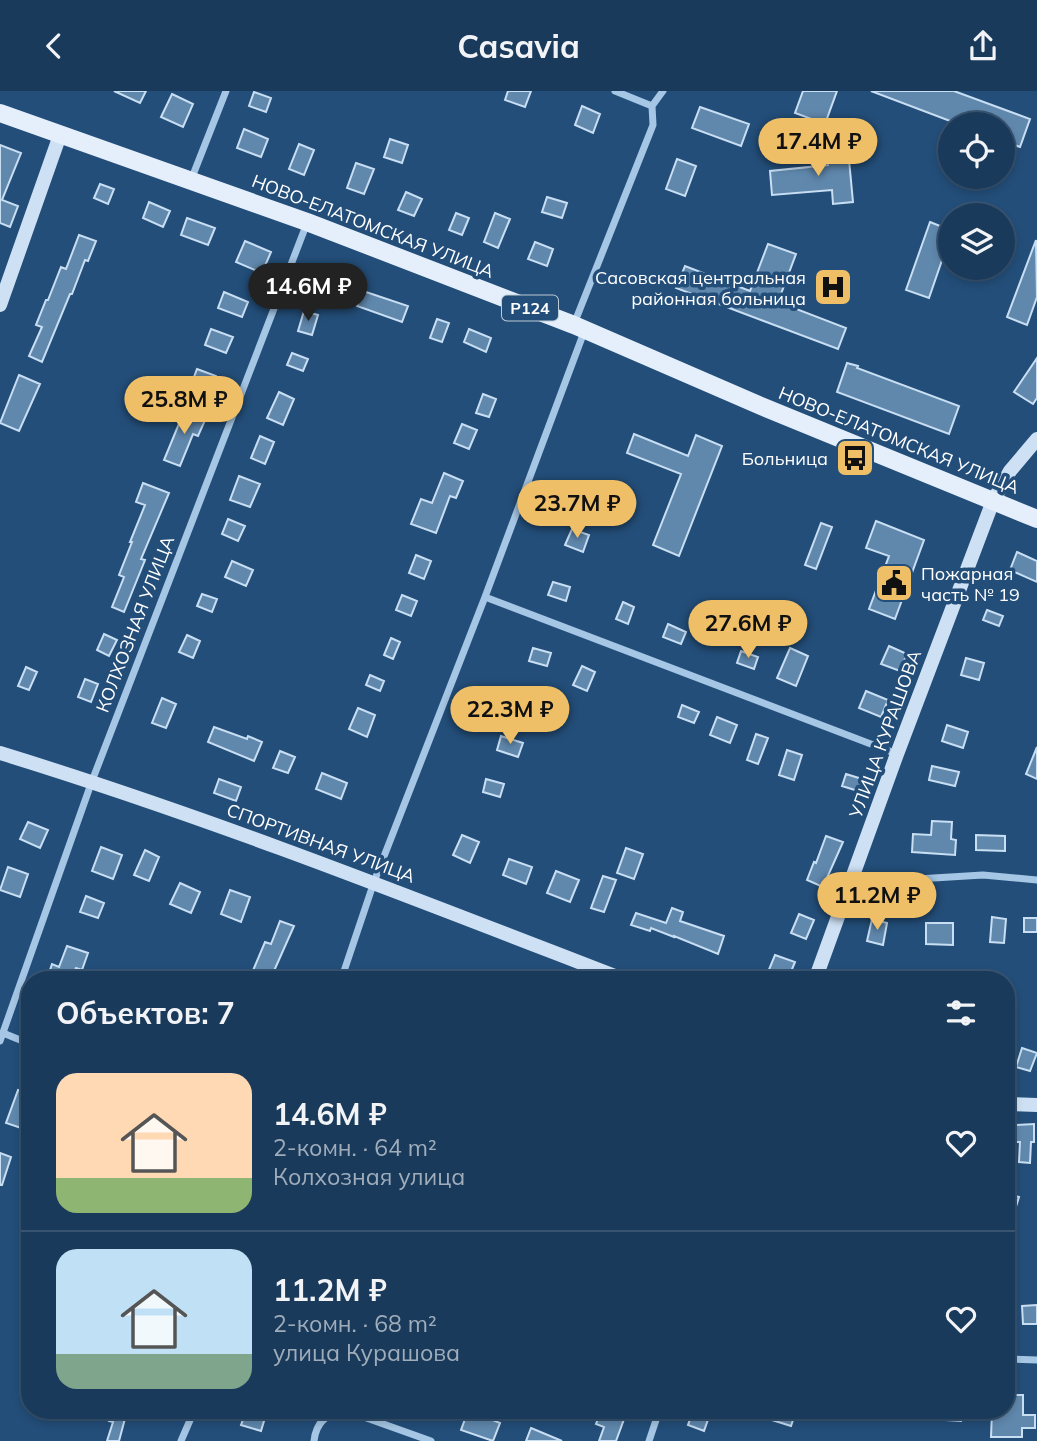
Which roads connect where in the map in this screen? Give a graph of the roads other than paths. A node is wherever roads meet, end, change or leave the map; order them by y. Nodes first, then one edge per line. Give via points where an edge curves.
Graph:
1 (226, 91) edge
2 (615, 91) edge
3 (663, 91) edge
4 (652, 106) junction
5 (0, 113) edge
6 (60, 135) junction
7 (191, 180) junction
8 (307, 222) junction
9 (0, 305) edge
10 (579, 327) junction
11 (1037, 439) edge
12 (993, 502) junction
13 (1037, 519) edge
14 (485, 597) junction
15 (0, 753) edge
16 (897, 754) junction
17 (92, 781) junction
18 (1037, 880) edge
19 (374, 882) junction
20 (850, 883) junction
21 (24, 971) edge
22 (344, 971) edge
23 (602, 971) edge
24 (818, 971) edge
25 (21, 981) edge
26 (1, 1037) edge
27 (21, 1042) edge
28 (1015, 1104) edge
29 (1037, 1105) edge
30 (1015, 1359) edge
31 (1037, 1360) edge
32 (191, 1419) edge
33 (322, 1419) edge
34 (369, 1419) edge
35 (656, 1419) edge
36 (181, 1441) edge
37 (314, 1441) edge
38 (431, 1441) edge
39 (649, 1441) edge

1 - 7 street
2 - 4 street
3 - 4 street
4 - 10 street via 653,125
5 - 6 main road, НОВО-ЕЛАТОМСКАЯ УЛИЦА / Р124
6 - 7 main road, НОВО-ЕЛАТОМСКАЯ УЛИЦА / Р124
6 - 9 street
7 - 8 main road, НОВО-ЕЛАТОМСКАЯ УЛИЦА / Р124
8 - 10 main road, НОВО-ЕЛАТОМСКАЯ УЛИЦА / Р124
8 - 17 street, КОЛХОЗНАЯ УЛИЦА
10 - 12 main road, НОВО-ЕЛАТОМСКАЯ УЛИЦА / Р124
10 - 14 street
11 - 12 street, УЛИЦА КУРАШОВА via 1010,471
12 - 13 main road, НОВО-ЕЛАТОМСКАЯ УЛИЦА / Р124
12 - 16 street, УЛИЦА КУРАШОВА
14 - 16 street
14 - 19 street
15 - 17 street, СПОРТИВНАЯ УЛИЦА
16 - 20 street, УЛИЦА КУРАШОВА
17 - 19 street, СПОРТИВНАЯ УЛИЦА
17 - 21 street, КОЛХОЗНАЯ УЛИЦА
18 - 20 street via 984,875
19 - 22 street
19 - 23 street, СПОРТИВНАЯ УЛИЦА
20 - 24 street, УЛИЦА КУРАШОВА
25 - 26 street, КОЛХОЗНАЯ УЛИЦА
26 - 27 street
28 - 29 street
30 - 31 street
32 - 36 street
33 - 37 street
34 - 38 street
35 - 39 street

